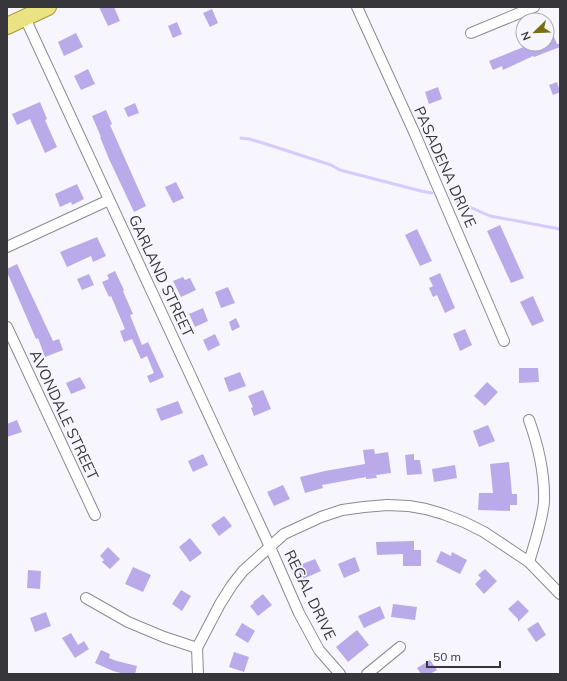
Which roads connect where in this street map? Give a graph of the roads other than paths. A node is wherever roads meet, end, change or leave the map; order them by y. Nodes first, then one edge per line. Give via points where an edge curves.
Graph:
1 (48, 7) edge
2 (357, 7) edge
3 (534, 7) edge
4 (25, 18) junction
5 (7, 26) edge
6 (471, 33) dead end
7 (109, 200) junction
8 (7, 248) edge
9 (7, 327) edge
10 (504, 341) dead end
11 (529, 420) dead end
12 (95, 515) dead end
13 (270, 547) junction
14 (529, 562) junction
15 (560, 594) edge
16 (86, 598) dead end
17 (400, 647) dead end
18 (197, 648) junction
19 (198, 674) edge
20 (340, 674) edge
21 (367, 674) edge

1 - 4 main road
2 - 10 street, PASADENA DRIVE
3 - 6 street
4 - 5 main road
4 - 7 street, GARLAND STREET
7 - 8 street
7 - 13 street, GARLAND STREET
9 - 12 street, AVONDALE STREET
11 - 14 street via 536,439 544,501 538,534
13 - 14 street via 284,534 342,510 364,506 409,506 464,522
13 - 18 street via 232,584
13 - 20 street, REGAL DRIVE via 298,613 319,650
14 - 15 street
16 - 18 street via 128,622
17 - 21 street
18 - 19 street

